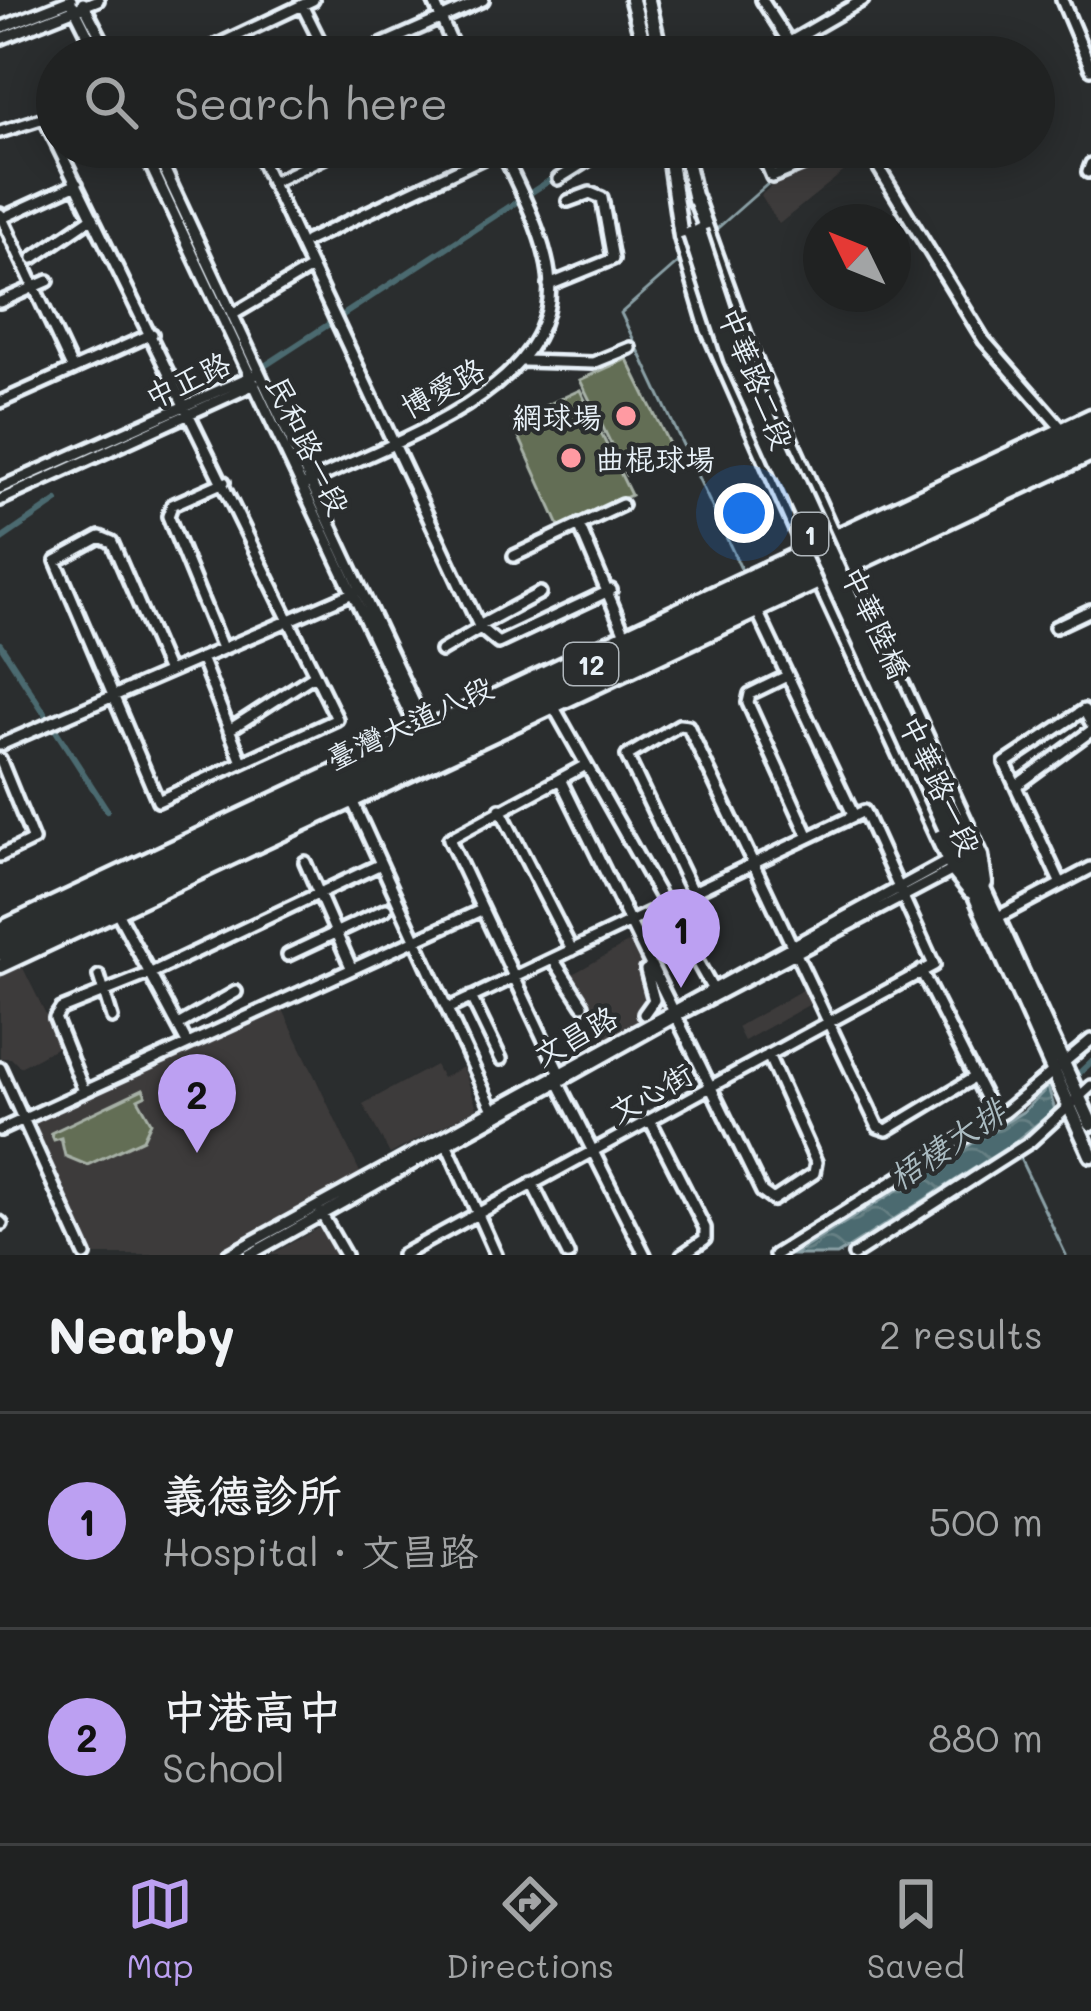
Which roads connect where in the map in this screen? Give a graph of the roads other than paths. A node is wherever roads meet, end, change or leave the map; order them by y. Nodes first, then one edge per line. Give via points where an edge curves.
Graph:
1 (98, 0) edge
2 (313, 0) edge
3 (433, 0) edge
4 (482, 0) edge
5 (632, 0) edge
6 (648, 0) edge
7 (761, 0) edge
8 (840, 0) edge
9 (862, 0) edge
10 (1062, 0) edge
11 (76, 3) edge
12 (302, 5) junction
13 (838, 14) junction
14 (440, 17) junction
15 (0, 28) edge
16 (90, 36) edge
17 (97, 36) edge
18 (243, 36) edge
19 (318, 36) edge
20 (399, 36) edge
21 (449, 36) edge
22 (641, 36) edge
23 (656, 36) edge
24 (789, 36) edge
25 (801, 36) edge
26 (0, 39) edge
27 (1091, 68) edge
28 (36, 121) edge
29 (0, 132) edge
30 (69, 168) edge
31 (152, 168) edge
32 (164, 168) edge
33 (264, 168) edge
34 (302, 168) edge
35 (461, 168) edge
36 (510, 168) edge
37 (574, 168) edge
38 (672, 168) edge
39 (688, 168) edge
40 (768, 168) edge
41 (795, 168) edge
42 (879, 168) edge
43 (558, 179) dead end
44 (271, 183) junction
45 (77, 184) junction
46 (695, 197) junction
47 (568, 201) dead end
48 (678, 202) junction
49 (1, 217) edge
50 (93, 217) junction
51 (695, 232) junction
52 (307, 241) dead end
53 (33, 258) dead end
54 (311, 268) junction
55 (48, 281) dead end
56 (549, 285) junction
57 (32, 288) junction
58 (0, 302) edge
59 (232, 315) junction
60 (152, 334) junction
61 (630, 349) dead end
62 (524, 362) junction
63 (72, 368) junction
64 (254, 378) junction
65 (0, 402) edge
66 (189, 411) junction
67 (1091, 416) edge
68 (1062, 429) junction
69 (1091, 429) edge
70 (393, 441) junction
71 (1091, 441) edge
72 (1091, 454) edge
73 (224, 482) junction
74 (306, 484) junction
75 (0, 488) edge
76 (0, 500) edge
77 (622, 505) dead end
78 (580, 525) junction
79 (841, 552) junction
80 (514, 556) dead end
81 (812, 566) junction
82 (358, 590) junction
83 (610, 590) junction
84 (540, 592) dead end
85 (1091, 610) edge
86 (757, 611) junction
87 (286, 621) junction
88 (479, 627) junction
89 (1055, 627) dead end
90 (222, 647) junction
91 (633, 650) junction
92 (441, 651) dead end
93 (201, 658) junction
94 (168, 672) junction
95 (313, 676) junction
96 (787, 676) junction
97 (114, 696) junction
98 (554, 700) junction
99 (1091, 727) edge
100 (229, 730) junction
101 (0, 745) edge
102 (429, 746) junction
103 (0, 759) edge
104 (242, 762) junction
105 (584, 766) junction
106 (560, 779) junction
107 (344, 785) junction
108 (1016, 786) junction
109 (500, 809) junction
110 (859, 813) junction
111 (950, 826) junction
112 (809, 836) junction
113 (0, 856) edge
114 (305, 862) dead end
115 (754, 863) junction
116 (381, 864) junction
117 (950, 865) junction
118 (1091, 868) edge
119 (985, 883) junction
120 (1061, 884) junction
121 (317, 891) junction
122 (901, 891) junction
123 (970, 891) junction
124 (692, 892) junction
125 (108, 896) junction
126 (664, 906) junction
127 (386, 909) dead end
128 (479, 911) junction
129 (1000, 916) junction
130 (632, 921) junction
131 (0, 928) edge
132 (336, 932) junction
133 (0, 941) edge
134 (413, 942) junction
135 (572, 950) junction
136 (791, 950) junction
137 (0, 953) edge
138 (288, 956) dead end
139 (553, 958) junction
140 (0, 966) edge
141 (352, 967) junction
142 (646, 970) dead end
143 (921, 970) junction
144 (151, 973) junction
145 (99, 976) dead end
146 (512, 978) junction
147 (712, 988) junction
148 (104, 992) junction
149 (236, 992) dead end
150 (471, 998) junction
151 (584, 1005) dead end
152 (447, 1009) junction
153 (674, 1012) junction
154 (644, 1014) dead end
155 (112, 1018) dead end
156 (829, 1022) junction
157 (178, 1025) junction
158 (1091, 1040) edge
159 (187, 1043) junction
160 (768, 1055) junction
161 (501, 1059) dead end
162 (1066, 1067) junction
163 (0, 1068) edge
164 (560, 1072) junction
165 (1053, 1076) junction
166 (975, 1077) junction
167 (559, 1084) junction
168 (1091, 1086) edge
169 (709, 1087) junction
170 (84, 1090) junction
171 (1073, 1101) junction
172 (492, 1109) junction
173 (503, 1115) junction
174 (995, 1117) junction
175 (25, 1120) junction
176 (650, 1120) junction
177 (1087, 1126) edge
178 (0, 1130) edge
179 (447, 1145) junction
180 (593, 1151) junction
181 (1091, 1155) edge
182 (532, 1183) junction
183 (321, 1212) junction
184 (477, 1213) junction
185 (422, 1250) edge
186 (85, 1255) edge
187 (227, 1255) edge
188 (249, 1255) edge
189 (345, 1255) edge
190 (402, 1255) edge
191 (496, 1255) edge
192 (568, 1255) edge
193 (645, 1255) edge
194 (682, 1255) edge
195 (775, 1255) edge
196 (854, 1255) edge

1 - 11 street
2 - 12 street
3 - 14 street
4 - 14 street
5 - 22 main road
6 - 23 main road
7 - 24 street
8 - 13 street
9 - 13 street
10 - 27 street
11 - 15 street
11 - 16 street
11 - 17 street
11 - 26 street
12 - 18 street
12 - 19 street
13 - 25 street
14 - 20 street
14 - 21 street
28 - 29 street
30 - 45 street
31 - 64 street, 民和路一段
32 - 59 street, 民和路一段
33 - 44 street
34 - 44 street
35 - 52 street
36 - 56 street, 博愛路 via 547,259
37 - 43 street
38 - 48 main road, 中華路二段 / 1
39 - 46 main road, 中華路二段 / 1
40 - 41 street via 772,177
42 - 68 street via 985,340
44 - 54 street
45 - 49 street
45 - 50 street
46 - 51 main road, 中華路二段 / 1
46 - 79 main road, 中華路二段 / 1 via 750,350
47 - 56 street via 602,199 613,259
48 - 51 main road, 中華路二段 / 1
48 - 81 main road, 中華路二段 / 1 via 708,329
49 - 57 street
50 - 53 street
50 - 60 street
51 - 111 main road, 中華陸橋 / 1, bridge via 740,355
54 - 59 street
54 - 70 street
55 - 57 street
56 - 62 street, 博愛路 via 539,337
57 - 58 street
57 - 63 street
59 - 64 street, 民和路一段
60 - 63 street
60 - 66 street
61 - 62 street via 593,363
62 - 70 street, 博愛路 via 491,391
63 - 65 street
64 - 66 street, 中正路
64 - 74 street, 民和路一段
66 - 73 street
66 - 75 street, 中正路
66 - 76 street, 中正路
67 - 68 main road, 臺灣大道八段 / 12
68 - 79 main road, 臺灣大道八段 / 12
69 - 79 main road, 臺灣大道八段 / 12
70 - 74 street, 博愛路
70 - 88 street
71 - 79 main road, 臺灣大道八段 / 12
72 - 79 main road, 臺灣大道八段 / 12
73 - 87 street
73 - 90 street via 172,505 168,516
74 - 82 street, 民和路一段
77 - 78 street
78 - 80 street
78 - 83 street
79 - 81 main road, 臺灣大道八段 / 12
79 - 81 main road, 臺灣大道八段 / 12
79 - 119 main road, 中華路一段 / 1 via 981,856
81 - 86 main road, 臺灣大道八段 / 12
81 - 91 main road, 臺灣大道八段 / 12
81 - 91 main road, 臺灣大道八段 / 12
81 - 117 main road, 中華路一段 / 1
82 - 87 street
82 - 102 street, 民和路一段
83 - 88 street via 498,643
83 - 91 street
84 - 88 street
85 - 89 street
86 - 91 main road, 臺灣大道八段 / 12
86 - 96 street
87 - 90 street
87 - 95 street
88 - 92 street
90 - 93 street
91 - 98 main road, 臺灣大道八段 / 12
91 - 102 main road, 臺灣大道八段 / 12
93 - 94 street
93 - 100 street
94 - 97 street
94 - 97 street via 112,542 100,537 56,561
95 - 100 street
95 - 104 street via 337,719
96 - 110 street
96 - 112 street via 750,694 748,703
97 - 101 street
97 - 104 street via 158,801
98 - 102 main road, 臺灣大道八段 / 12
98 - 105 street
99 - 108 street
99 - 108 street via 1084,710 1005,763
100 - 104 street
102 - 107 main road, 臺灣大道八段 / 12
102 - 107 main road, 臺灣大道八段 / 12
103 - 113 street via 33,840
105 - 106 street
105 - 126 street
106 - 109 street
106 - 130 street
107 - 116 street
107 - 125 main road, 臺灣大道八段 / 12
107 - 125 main road, 臺灣大道八段 / 12
108 - 120 street
109 - 128 street via 448,839
109 - 135 street
110 - 112 street
110 - 122 street
111 - 119 main road, 中華路一段 / 1
111 - 123 main road, 中華路一段 / 1
112 - 115 street
114 - 121 street
115 - 124 street
115 - 124 street via 688,726 679,724 628,750
115 - 136 street
116 - 121 street
116 - 134 street
117 - 122 street, 文昌路
117 - 123 main road, 中華路一段 / 1
118 - 120 street
119 - 129 main road, 中華路一段 / 1
120 - 129 street
121 - 132 street
121 - 144 street
122 - 136 street, 文昌路
122 - 143 street via 934,964
123 - 165 main road, 中華路一段 / 1
124 - 126 street
125 - 131 main road, 臺灣大道八段 / 12
125 - 133 main road, 臺灣大道八段 / 12
125 - 137 main road, 臺灣大道八段 / 12
125 - 140 main road, 臺灣大道八段 / 12
125 - 144 street
126 - 130 street
126 - 147 street
127 - 132 street
128 - 134 street
128 - 146 street
129 - 162 main road, 中華路一段 / 1
130 - 135 street
130 - 153 street
132 - 138 street
132 - 141 street
134 - 141 street
134 - 152 street
135 - 139 street
136 - 147 street, 文昌路
136 - 153 street, 文昌路
136 - 156 street
139 - 146 street
139 - 151 street
141 - 159 street
142 - 154 street via 654,1000
143 - 156 street, 文心街
143 - 166 street
144 - 148 street
144 - 157 street
145 - 148 street
146 - 150 street
146 - 164 street
147 - 153 street, 文昌路
148 - 155 street
148 - 170 street via 55,1018
149 - 157 street
150 - 152 street
150 - 161 street
152 - 172 street
153 - 164 street, 文昌路
153 - 167 street, 文昌路
153 - 169 street
156 - 160 street, 文心街
156 - 166 street via 878,1127 886,1130
157 - 159 street
158 - 162 street
159 - 170 street
160 - 169 street, 文心街
160 - 169 street via 816,1162 814,1173 773,1200
162 - 165 street
162 - 171 main road, 中華路一段 / 1
163 - 175 street
164 - 167 street
164 - 172 street, 文昌路
165 - 171 main road, 中華路一段 / 1
165 - 174 street
166 - 174 street
167 - 173 street, 文昌路
167 - 180 street
168 - 171 street
169 - 176 street, 文心街
170 - 175 street
171 - 177 main road, 中華路一段 / 1
171 - 196 street via 1030,1142
172 - 173 street
172 - 183 street, 文昌路
173 - 179 street, 文昌路
174 - 195 street
175 - 178 street
175 - 186 street
176 - 180 street, 文心街
176 - 194 street via 705,1228 705,1239
177 - 181 main road, 中華路一段 / 1
179 - 183 street, 文昌路
179 - 184 street
180 - 182 street, 文心街
180 - 193 street
182 - 184 street, 文心街
182 - 192 street
183 - 187 street, 文昌路
183 - 188 street, 文昌路
183 - 189 street
184 - 185 street, 文心街
184 - 191 street
185 - 190 street, 文心街

